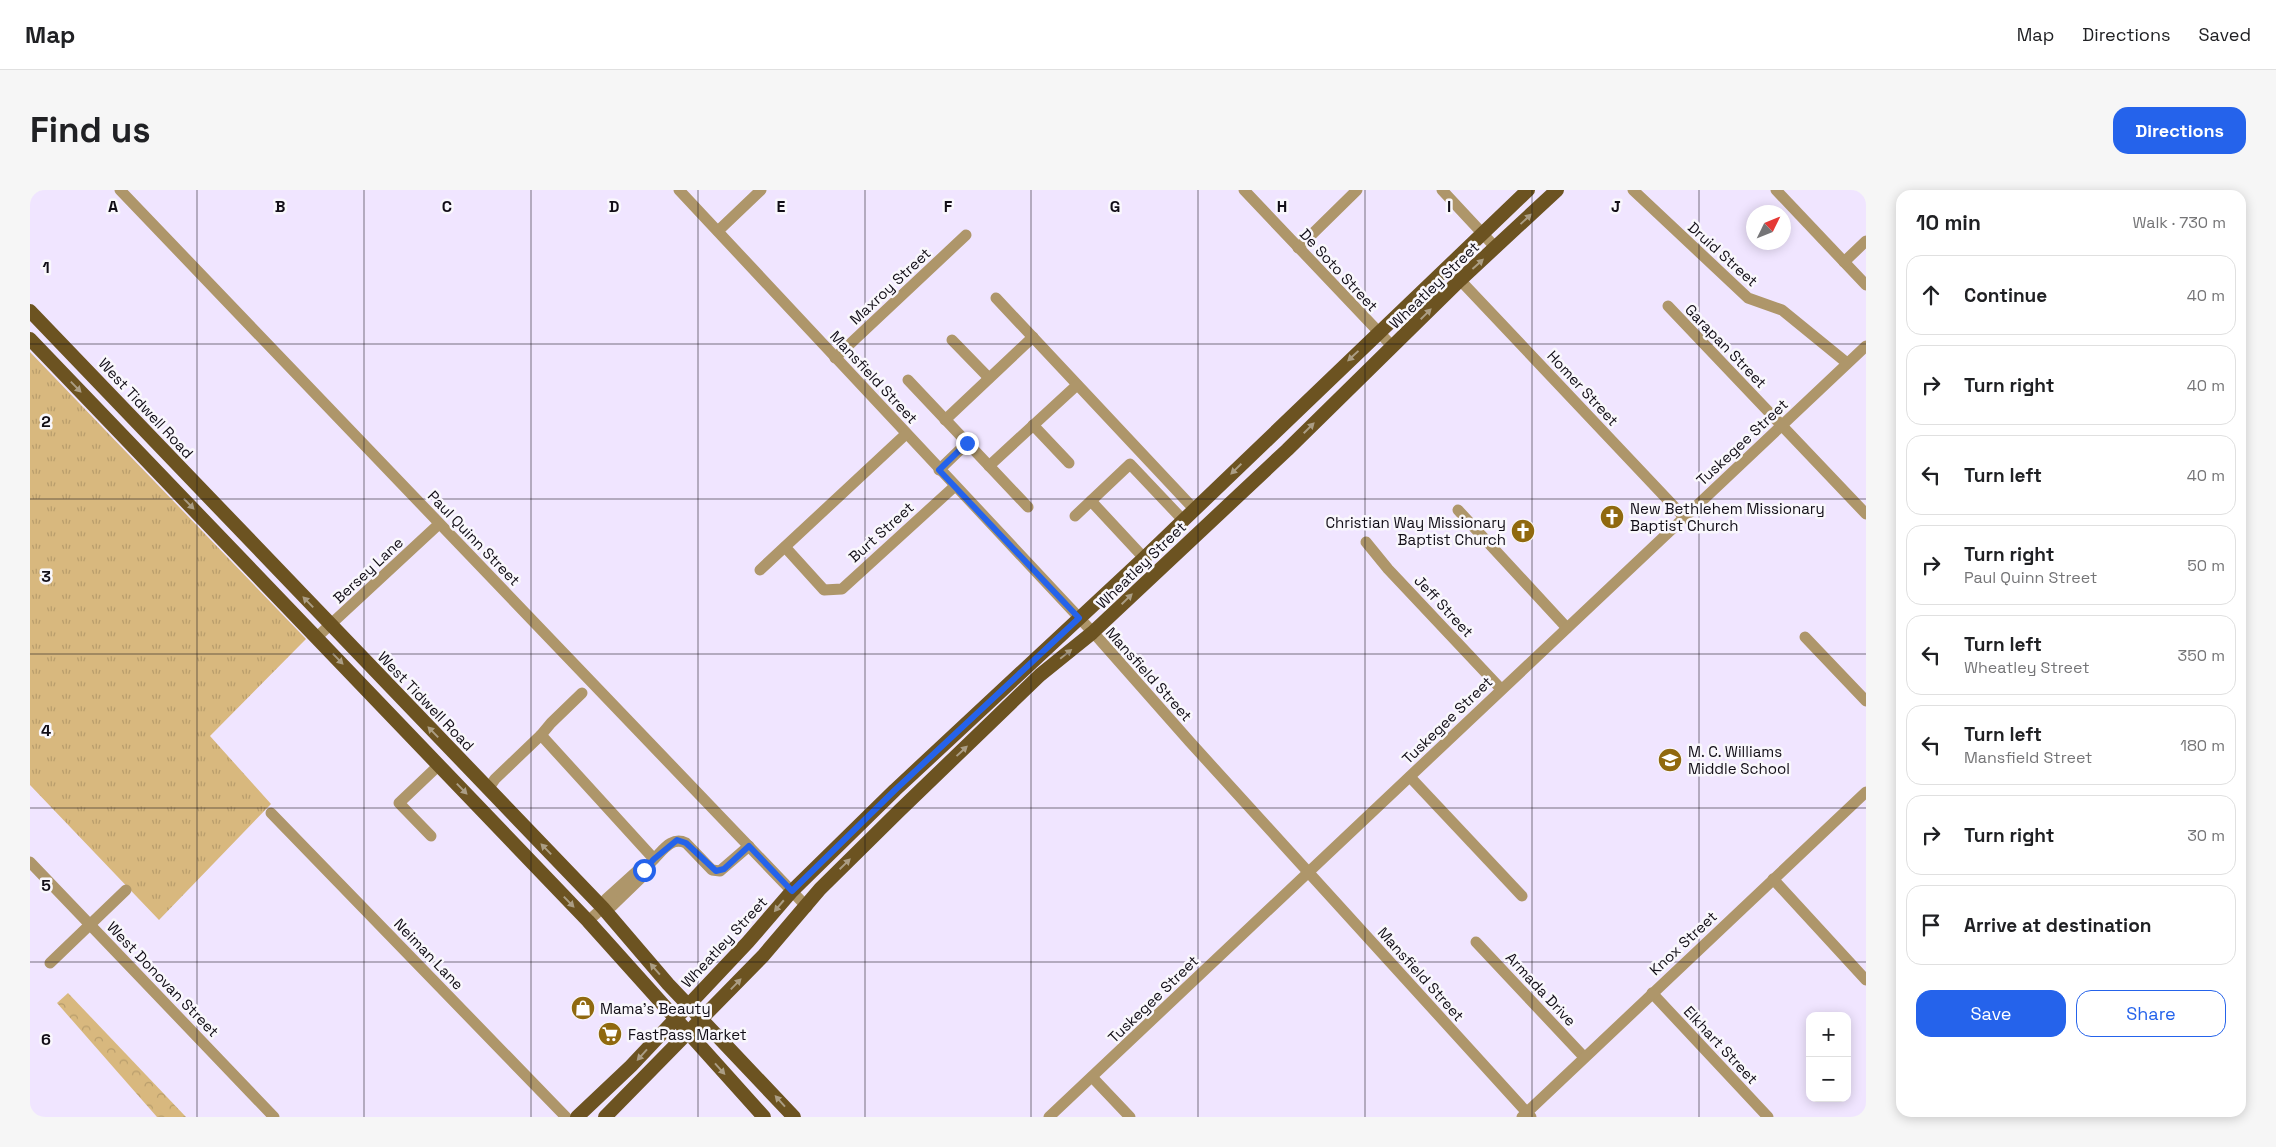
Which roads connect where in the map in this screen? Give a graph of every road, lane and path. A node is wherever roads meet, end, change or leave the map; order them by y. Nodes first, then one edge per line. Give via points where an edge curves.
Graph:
1 (120, 190) edge
2 (679, 190) edge
3 (761, 190) edge
4 (1244, 190) edge
5 (1357, 190) edge
6 (1442, 190) edge
7 (1528, 190) edge
8 (1557, 190) edge
9 (1634, 190) edge
10 (1784, 193) edge
11 (718, 231) junction
12 (1483, 233) junction
13 (966, 235) dead end
14 (1866, 241) edge
15 (1298, 248) junction
16 (1496, 248) junction
17 (1844, 262) junction
18 (1460, 280) junction
19 (1866, 285) edge
20 (996, 298) dead end
21 (1668, 306) dead end
22 (30, 310) edge
23 (1378, 333) junction
24 (1033, 337) junction
25 (30, 339) edge
26 (952, 340) dead end
27 (1866, 346) edge
28 (1393, 347) junction
29 (836, 358) junction
30 (79, 361) junction
31 (1847, 363) junction
32 (62, 372) junction
33 (989, 378) junction
34 (908, 380) dead end
35 (1077, 384) junction
36 (945, 420) junction
37 (1033, 425) junction
38 (1781, 425) junction
39 (1279, 427) junction
40 (906, 434) junction
41 (967, 443) junction
42 (1294, 443) junction
43 (1069, 463) dead end
44 (989, 466) junction
45 (939, 470) junction
46 (955, 486) junction
47 (1091, 501) junction
48 (1028, 508) dead end
49 (1194, 510) junction
50 (1458, 510) dead end
51 (1866, 514) edge
52 (1075, 516) dead end
53 (1684, 517) junction
54 (1183, 520) junction
55 (439, 524) junction
56 (1196, 534) junction
57 (246, 537) junction
58 (1366, 542) dead end
59 (230, 547) junction
60 (784, 547) junction
61 (1144, 558) junction
62 (760, 570) dead end
63 (1079, 618) junction
64 (330, 625) junction
65 (1567, 628) junction
66 (1092, 633) junction
67 (316, 636) junction
68 (1805, 637) dead end
69 (1501, 689) junction
70 (582, 693) dead end
71 (1866, 701) edge
72 (982, 707) junction
73 (418, 716) junction
74 (995, 721) junction
75 (406, 730) junction
76 (541, 736) junction
77 (439, 765) junction
78 (1410, 777) junction
79 (491, 784) junction
80 (886, 798) junction
81 (1864, 799) edge
82 (899, 811) junction
83 (270, 813) dead end
84 (431, 836) dead end
85 (749, 846) junction
86 (654, 859) junction
87 (30, 862) edge
88 (1308, 872) junction
89 (1773, 880) junction
90 (126, 890) dead end
91 (792, 891) junction
92 (1522, 896) dead end
93 (605, 906) junction
94 (807, 907) junction
95 (588, 921) junction
96 (89, 924) junction
97 (1476, 942) dead end
98 (50, 963) dead end
99 (1866, 980) edge
100 (1652, 994) junction
101 (688, 1005) junction
102 (675, 1018) junction
103 (702, 1018) junction
104 (687, 1033) junction
105 (1584, 1057) junction
106 (1092, 1077) junction
107 (1526, 1116) edge
108 (274, 1117) edge
109 (566, 1117) edge
110 (577, 1117) edge
111 (604, 1117) edge
112 (764, 1117) edge
113 (794, 1117) edge
114 (1049, 1117) edge
115 (1130, 1117) edge
116 (1768, 1117) edge

1 - 55 street, Paul Quinn Street
2 - 11 street, Mansfield Street
3 - 11 street
4 - 15 street, De Soto Street
5 - 15 street
6 - 12 street
7 - 12 main road, Wheatley Street
16 -> 8 main road, Wheatley Street
9 - 31 street, Druid Street via 1748,298 1782,310
10 - 17 street
11 - 29 street, Mansfield Street
12 - 16 street
12 - 23 main road, Wheatley Street
13 - 29 street, Maxroy Street
14 - 17 street
15 - 23 street, De Soto Street
18 -> 16 main road, Wheatley Street
17 - 19 street
28 -> 18 main road, Wheatley Street
18 - 53 street, Homer Street
20 - 24 street
21 - 38 street, Garapan Street
22 - 30 main road, West Tidwell Road
23 - 28 street, De Soto Street
23 -> 39 main road, Wheatley Street
24 - 33 street
24 - 35 street
25 - 32 main road
26 - 33 street
27 - 31 street, Tuskegee Street
42 -> 28 main road, Wheatley Street
29 - 40 street, Mansfield Street
30 - 32 main road
30 - 57 main road, West Tidwell Road
31 - 38 street, Tuskegee Street
32 -> 59 main road
33 - 36 street
34 - 36 street
35 - 37 street
35 - 49 street
36 - 41 street
37 - 43 street
37 - 44 street
38 - 51 street, Garapan Street
38 - 53 street, Tuskegee Street
39 - 42 main road
39 -> 49 main road, Wheatley Street
40 - 45 street, Mansfield Street
40 - 60 street
41 - 44 street
41 - 45 street
42 - 56 main road, Wheatley Street
44 - 48 street
45 - 46 street, Mansfield Street
46 - 60 street, Burt Street via 842,588 824,590
46 - 63 street, Mansfield Street
47 - 52 street
47 - 54 street via 1130,464
47 - 61 street
49 - 54 main road, Wheatley Street
50 - 65 street
53 - 65 street, Tuskegee Street
54 - 56 main road
54 - 61 main road, Wheatley Street
55 - 64 street, Bersey Lane
55 - 85 street, Paul Quinn Street
66 -> 56 main road, Wheatley Street
57 - 59 main road
64 -> 57 main road, West Tidwell Road
58 - 69 street, Jeff Street
59 - 67 main road
60 - 62 street
61 - 63 main road, Wheatley Street
63 - 66 street, Mansfield Street
63 - 72 main road, Wheatley Street
64 - 67 street, Bersey Lane
64 - 73 main road, West Tidwell Road
65 - 69 street, Tuskegee Street
74 -> 66 main road, Wheatley Street via 1040,675
66 - 88 street, Mansfield Street
67 -> 75 main road
68 - 71 street
69 - 78 street, Tuskegee Street
70 - 76 street
72 - 74 main road
72 - 80 main road, Wheatley Street
73 - 75 main road
79 -> 73 main road, West Tidwell Road
82 -> 74 main road, Wheatley Street
75 - 77 main road
76 - 79 street
76 - 86 street
77 - 84 street via 399,803
77 -> 95 main road
78 - 88 street, Tuskegee Street
78 - 92 street
93 -> 79 main road, West Tidwell Road
80 - 82 main road
80 - 91 main road, Wheatley Street
81 - 89 street, Knox Street
94 -> 82 main road, Wheatley Street via 820,889
83 - 109 street, Neiman Lane
85 - 86 street via 720,870 712,870 681,840 672,842
85 - 91 street, Paul Quinn Street
86 - 93 street via 642,877 612,906
87 - 96 street, West Donovan Street
88 - 106 street, Tuskegee Street
88 - 107 street, Mansfield Street
89 - 99 street
89 - 100 street, Knox Street
90 - 96 street
91 - 94 street, Paul Quinn Street
91 -> 101 main road, Wheatley Street
93 - 95 street
101 -> 93 main road, West Tidwell Road
103 -> 94 main road, Wheatley Street
95 - 102 main road
96 - 98 street
96 - 108 street, West Donovan Street
97 - 105 street, Armada Drive
100 - 105 street, Knox Street
100 - 116 street, Elkhart Street
101 - 102 main road, Wheatley Street
101 - 103 main road, West Tidwell Road
102 - 104 main road
102 -> 110 main road, Wheatley Street
103 - 104 main road, Wheatley Street
113 -> 103 main road, West Tidwell Road
104 - 111 main road, Wheatley Street
104 -> 112 main road
105 - 107 street, Knox Street
106 - 114 street, Tuskegee Street
106 - 115 street

